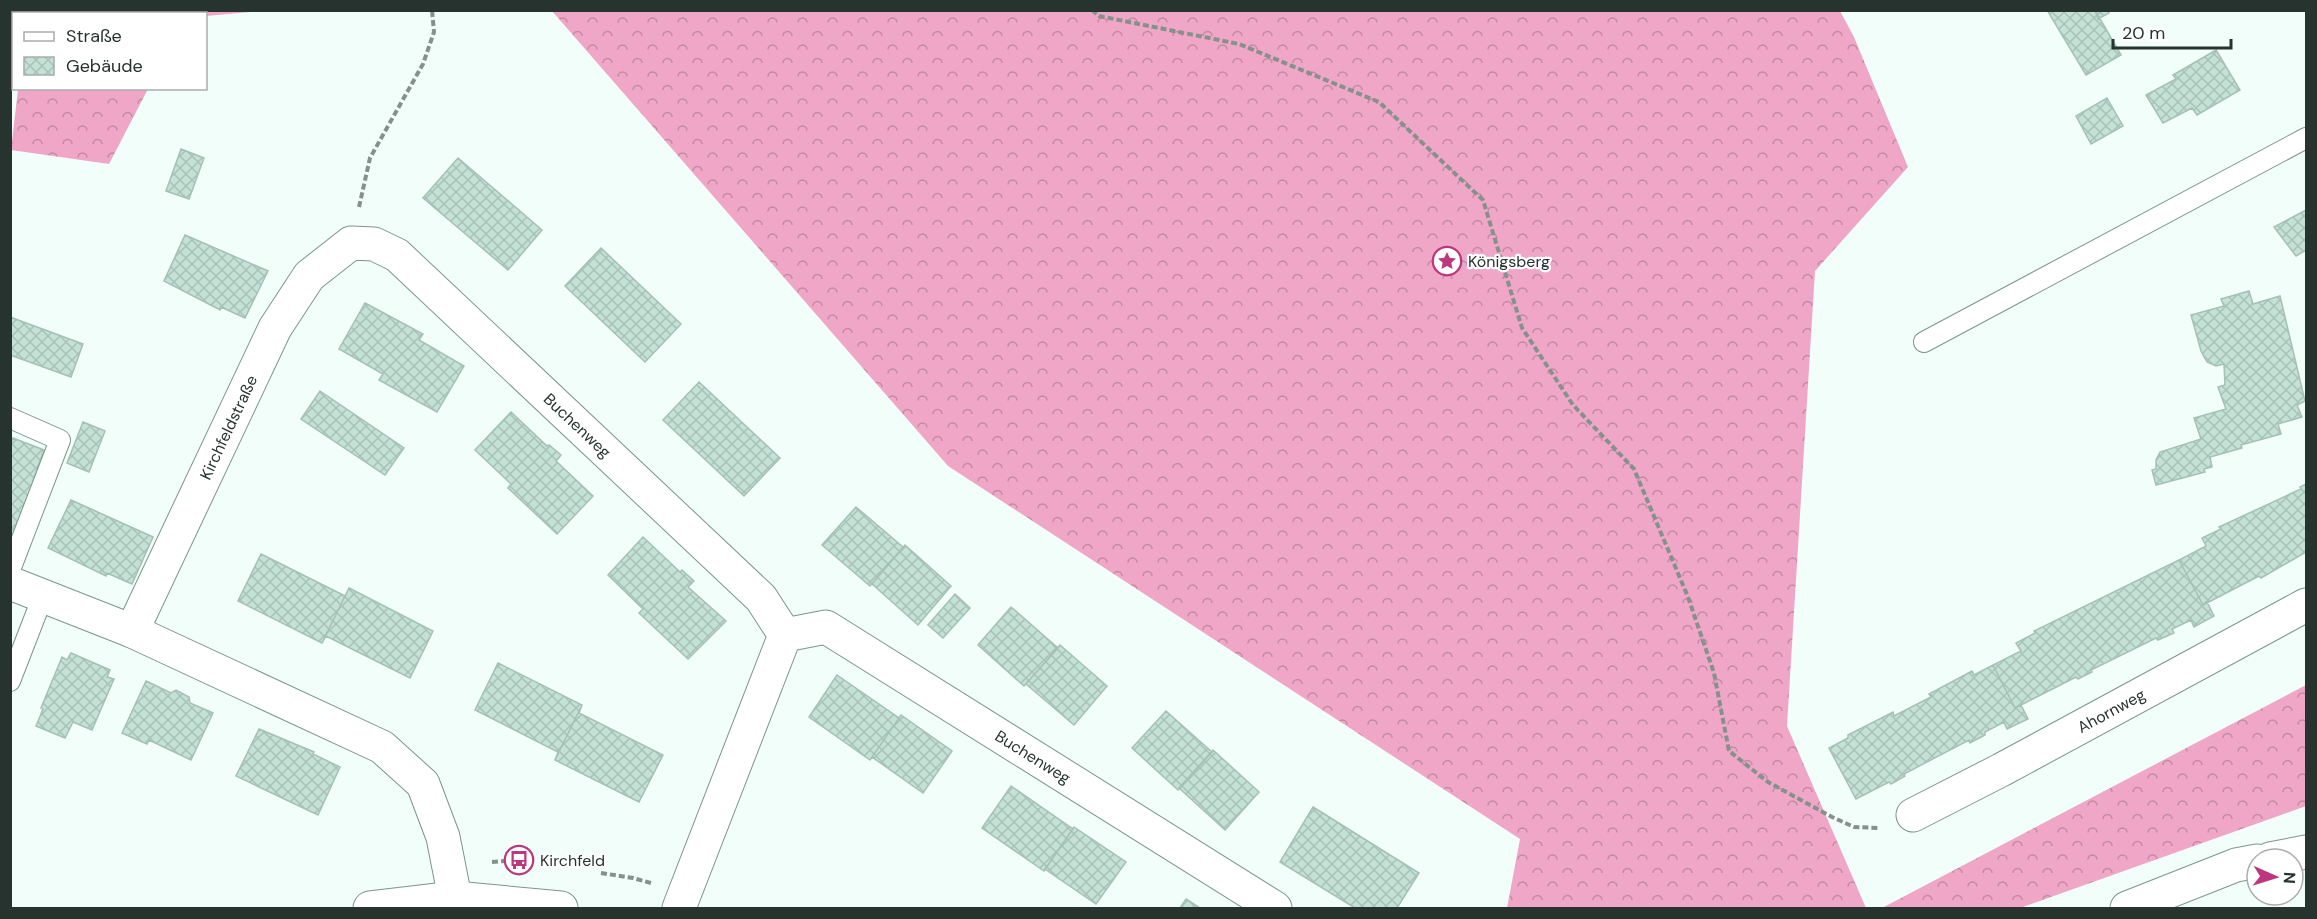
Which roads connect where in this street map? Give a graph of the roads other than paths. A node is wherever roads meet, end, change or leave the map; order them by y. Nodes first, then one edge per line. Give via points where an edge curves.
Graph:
1 (2307, 138) edge
2 (351, 243) joint
3 (1924, 342) dead end
4 (10, 418) edge
5 (10, 570) edge
6 (10, 584) edge
7 (43, 596) junction
8 (2307, 605) edge
9 (132, 631) junction
10 (785, 635) junction
11 (10, 681) edge
12 (1913, 815) road end
13 (2245, 863) edge
14 (455, 898) junction
15 (681, 901) edge
16 (370, 909) edge
17 (561, 909) edge
18 (1275, 909) edge
19 (2127, 909) edge

1 - 3 lane
2 - 9 street, Kirchfeldstraße via 309,276 274,328
2 - 10 street, Buchenweg via 374,244 397,255 761,598
4 - 5 lane via 60,440
6 - 7 street
7 - 9 street
7 - 11 lane
8 - 12 street, Ahornweg
9 - 14 street via 382,747 423,784 443,837
10 - 15 street
10 - 18 street, Buchenweg via 826,627
13 - 19 street
14 - 16 street
14 - 17 street

